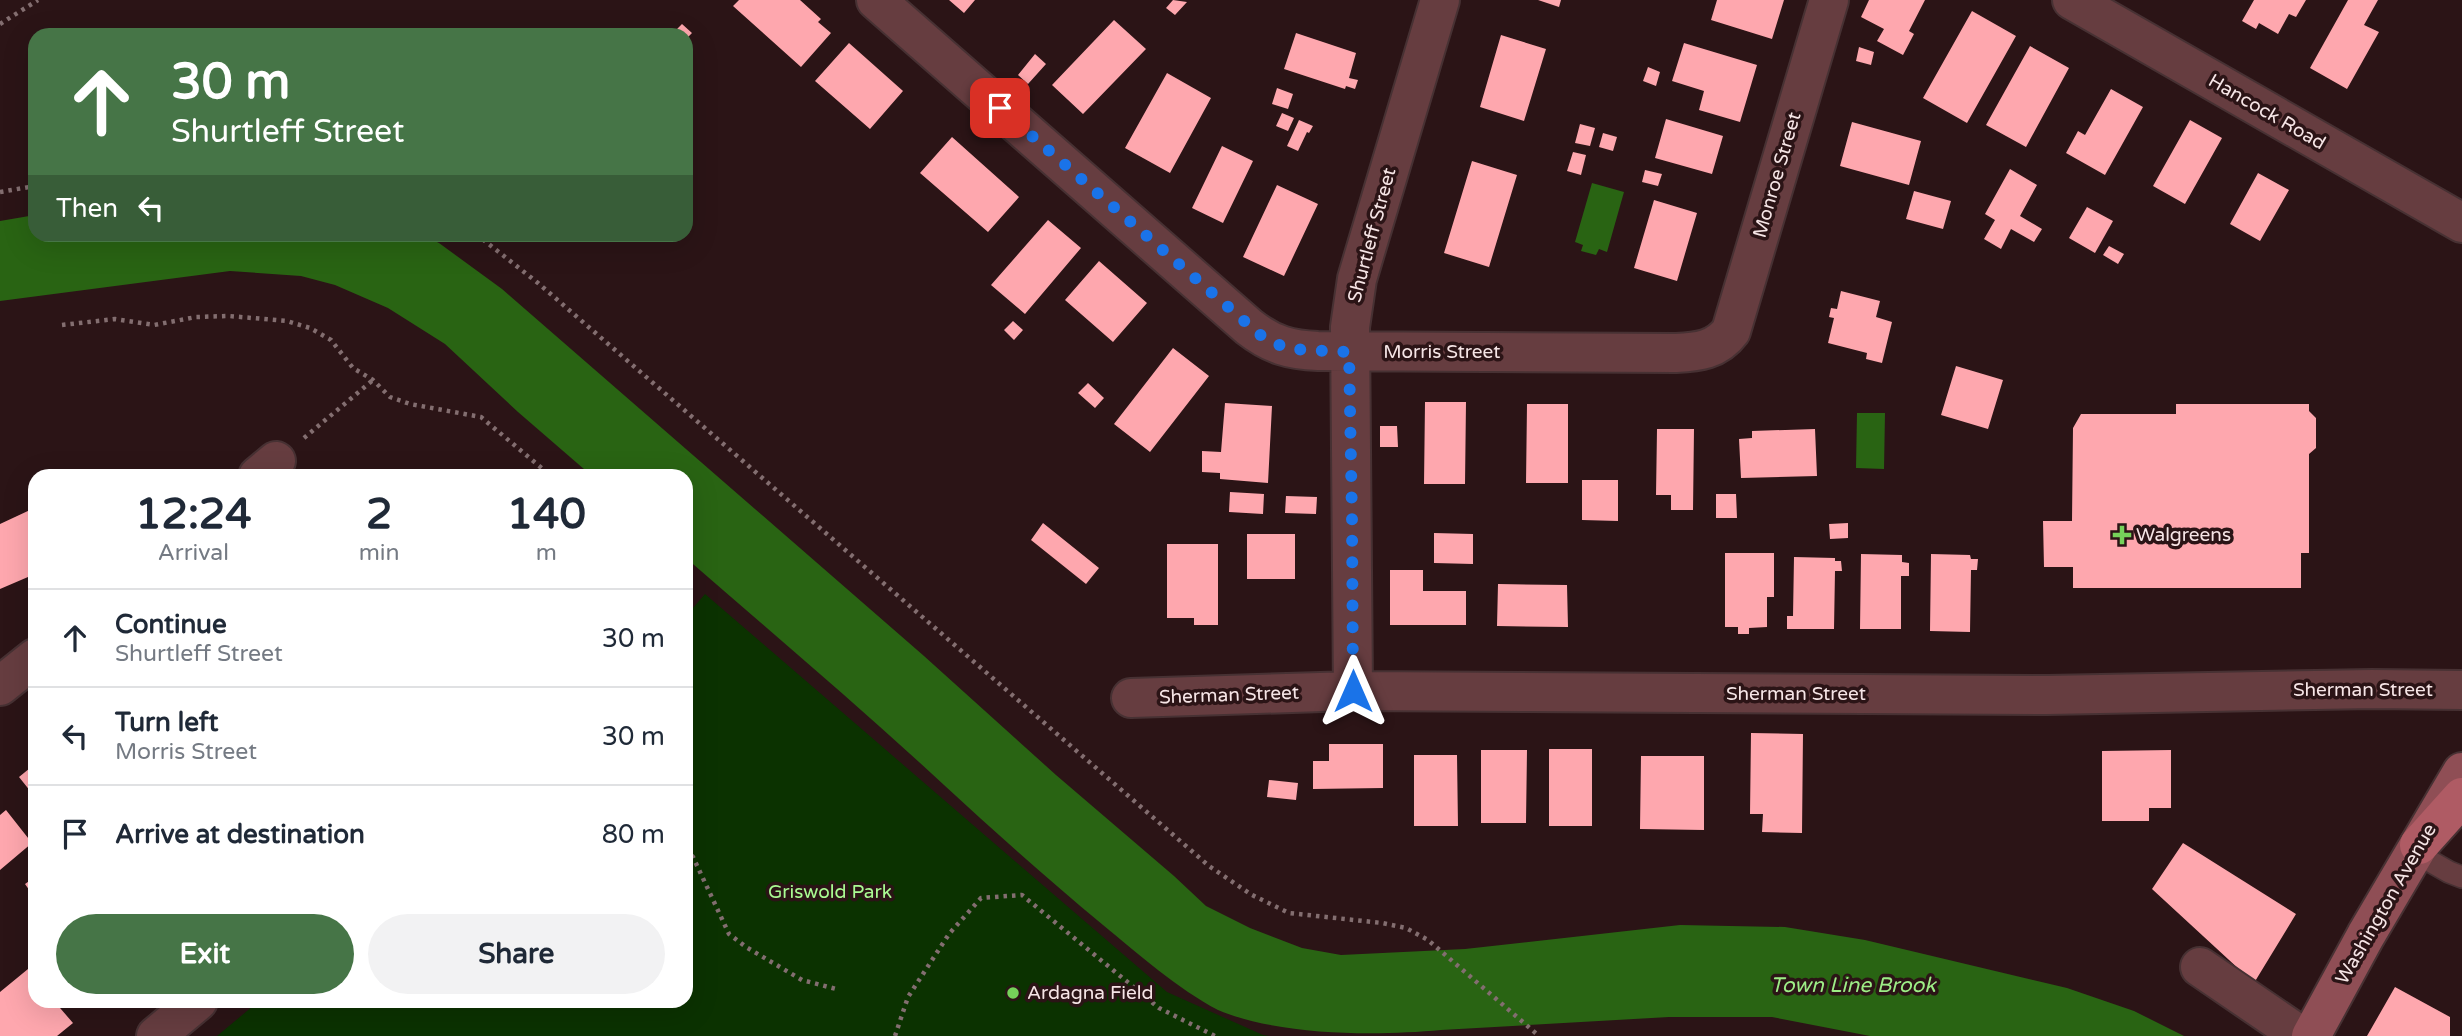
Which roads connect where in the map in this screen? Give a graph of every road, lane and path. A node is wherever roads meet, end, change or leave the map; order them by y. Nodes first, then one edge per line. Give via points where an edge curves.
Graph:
1 (38, 0) edge
2 (876, 0) edge
3 (1440, 0) edge
4 (1829, 0) edge
5 (2072, 0) edge
6 (0, 24) edge
7 (28, 187) edge
8 (0, 192) edge
9 (2462, 223) edge
10 (485, 242) edge
11 (62, 325) dead end
12 (1717, 345) joint
13 (1349, 352) junction
14 (373, 380) junction
15 (267, 468) edge
16 (543, 469) edge
17 (28, 664) edge
18 (0, 686) edge
19 (2462, 690) edge
20 (1353, 691) junction
21 (1131, 698) dead end
22 (2462, 772) edge
23 (2462, 797) edge
24 (2417, 848) junction
25 (693, 856) edge
26 (2462, 877) edge
27 (2200, 967) dead end
28 (836, 989) dead end
29 (190, 1008) edge
30 (156, 1036) edge
31 (895, 1036) edge
32 (1215, 1036) edge
33 (1539, 1036) edge
34 (2301, 1036) edge
35 (2311, 1036) edge

1 - 6 path
2 - 13 street, Morris Street via 1265,339 1289,349
3 - 13 street, Shurtleff Street via 1357,279
4 - 12 street, Monroe Street via 1734,323
5 - 9 street, Hancock Road
7 - 8 path
10 - 33 path via 1209,866 1289,913 1406,928 1428,940
11 - 14 path via 115,319 155,325 207,317 288,321 331,340 353,368
12 - 13 street, Morris Street via 1676,353
13 - 20 street, Shurtleff Street
14 - 15 path
14 - 16 path via 390,397 410,404 481,417
17 - 18 street
19 - 20 street, Sherman Street via 2047,695
20 - 21 street, Sherman Street
22 - 24 street, Washington Avenue
23 - 24 main road
24 - 26 lane
24 - 35 street, Washington Avenue
25 - 28 path via 729,934 802,980
27 - 34 street
29 - 30 street
31 - 32 path via 908,996 949,934 981,898 1022,895 1159,1009

